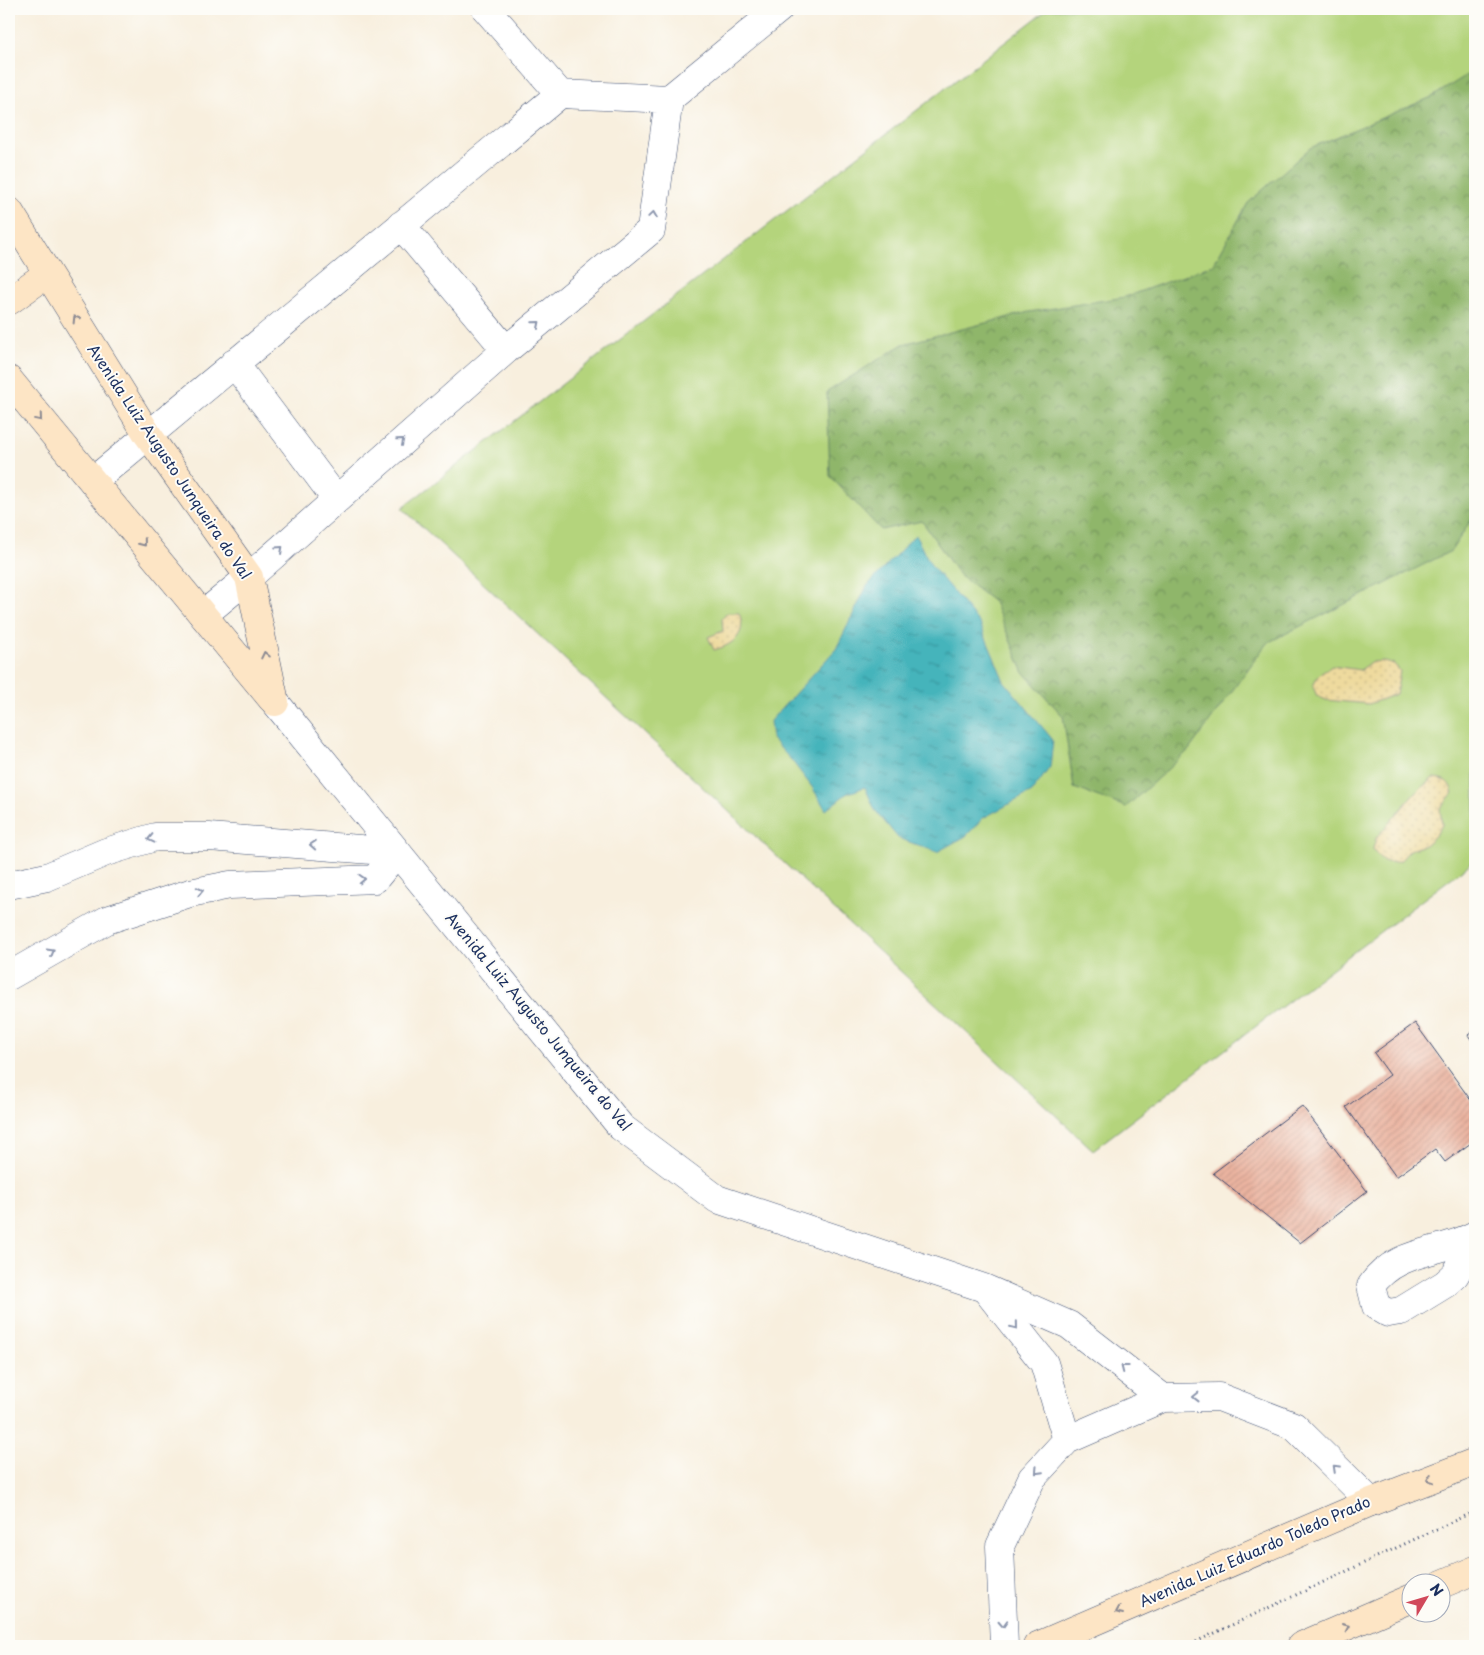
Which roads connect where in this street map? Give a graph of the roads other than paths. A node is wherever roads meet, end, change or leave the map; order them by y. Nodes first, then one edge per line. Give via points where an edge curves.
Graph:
1 (486, 9) edge
2 (779, 9) edge
3 (560, 94) junction
4 (669, 99) junction
5 (9, 211) edge
6 (401, 225) junction
7 (47, 274) junction
8 (9, 301) edge
9 (506, 350) junction
10 (234, 363) junction
11 (9, 380) edge
12 (148, 435) junction
13 (93, 481) junction
14 (336, 499) junction
15 (249, 577) junction
16 (202, 615) junction
17 (275, 702) junction
18 (397, 852) junction
19 (9, 886) edge
20 (9, 976) edge
21 (984, 1288) junction
22 (1163, 1398) junction
23 (1067, 1440) junction
24 (1475, 1462) edge
25 (1370, 1502) junction
26 (1475, 1570) edge
27 (1452, 1580) edge
28 (1402, 1602) edge
29 (1004, 1646) edge
30 (1037, 1646) edge
31 (1301, 1646) edge

1 - 3 street
2 - 4 street
3 - 4 street
3 - 6 street
9 -> 4 street via 651,230
5 - 7 street, Avenida Luiz Augusto Junqueira do Val
6 - 9 street
6 - 10 street
7 - 8 street
12 -> 7 street, Avenida Luiz Augusto Junqueira do Val
14 -> 9 street
10 - 12 street
10 - 14 street
11 -> 13 street, Avenida Luiz Augusto Junqueira do Val
12 - 13 street
12 - 15 street, Avenida Luiz Augusto Junqueira do Val
13 -> 16 street, Avenida Luiz Augusto Junqueira do Val
15 -> 14 street
15 - 16 street
17 -> 15 street, Avenida Luiz Augusto Junqueira do Val
16 - 17 street, Avenida Luiz Augusto Junqueira do Val
17 - 18 street, Avenida Luiz Augusto Junqueira do Val
18 -> 19 street via 208,837 155,837 106,852 47,877
20 -> 18 street via 107,920 190,893 230,885 375,879
18 - 21 street, Avenida Luiz Augusto Junqueira do Val via 621,1127 717,1199
22 -> 21 street, Avenida Luiz Augusto Junqueira do Val via 1069,1325
21 -> 23 street via 1044,1363
22 - 23 street
25 -> 22 street via 1294,1426 1220,1397
23 -> 29 street via 1032,1478 1000,1546
24 -> 25 street, Avenida Luiz Eduardo Toledo Prado
25 -> 30 street, Avenida Luiz Eduardo Toledo Prado
26 - 27 street
31 -> 28 street

